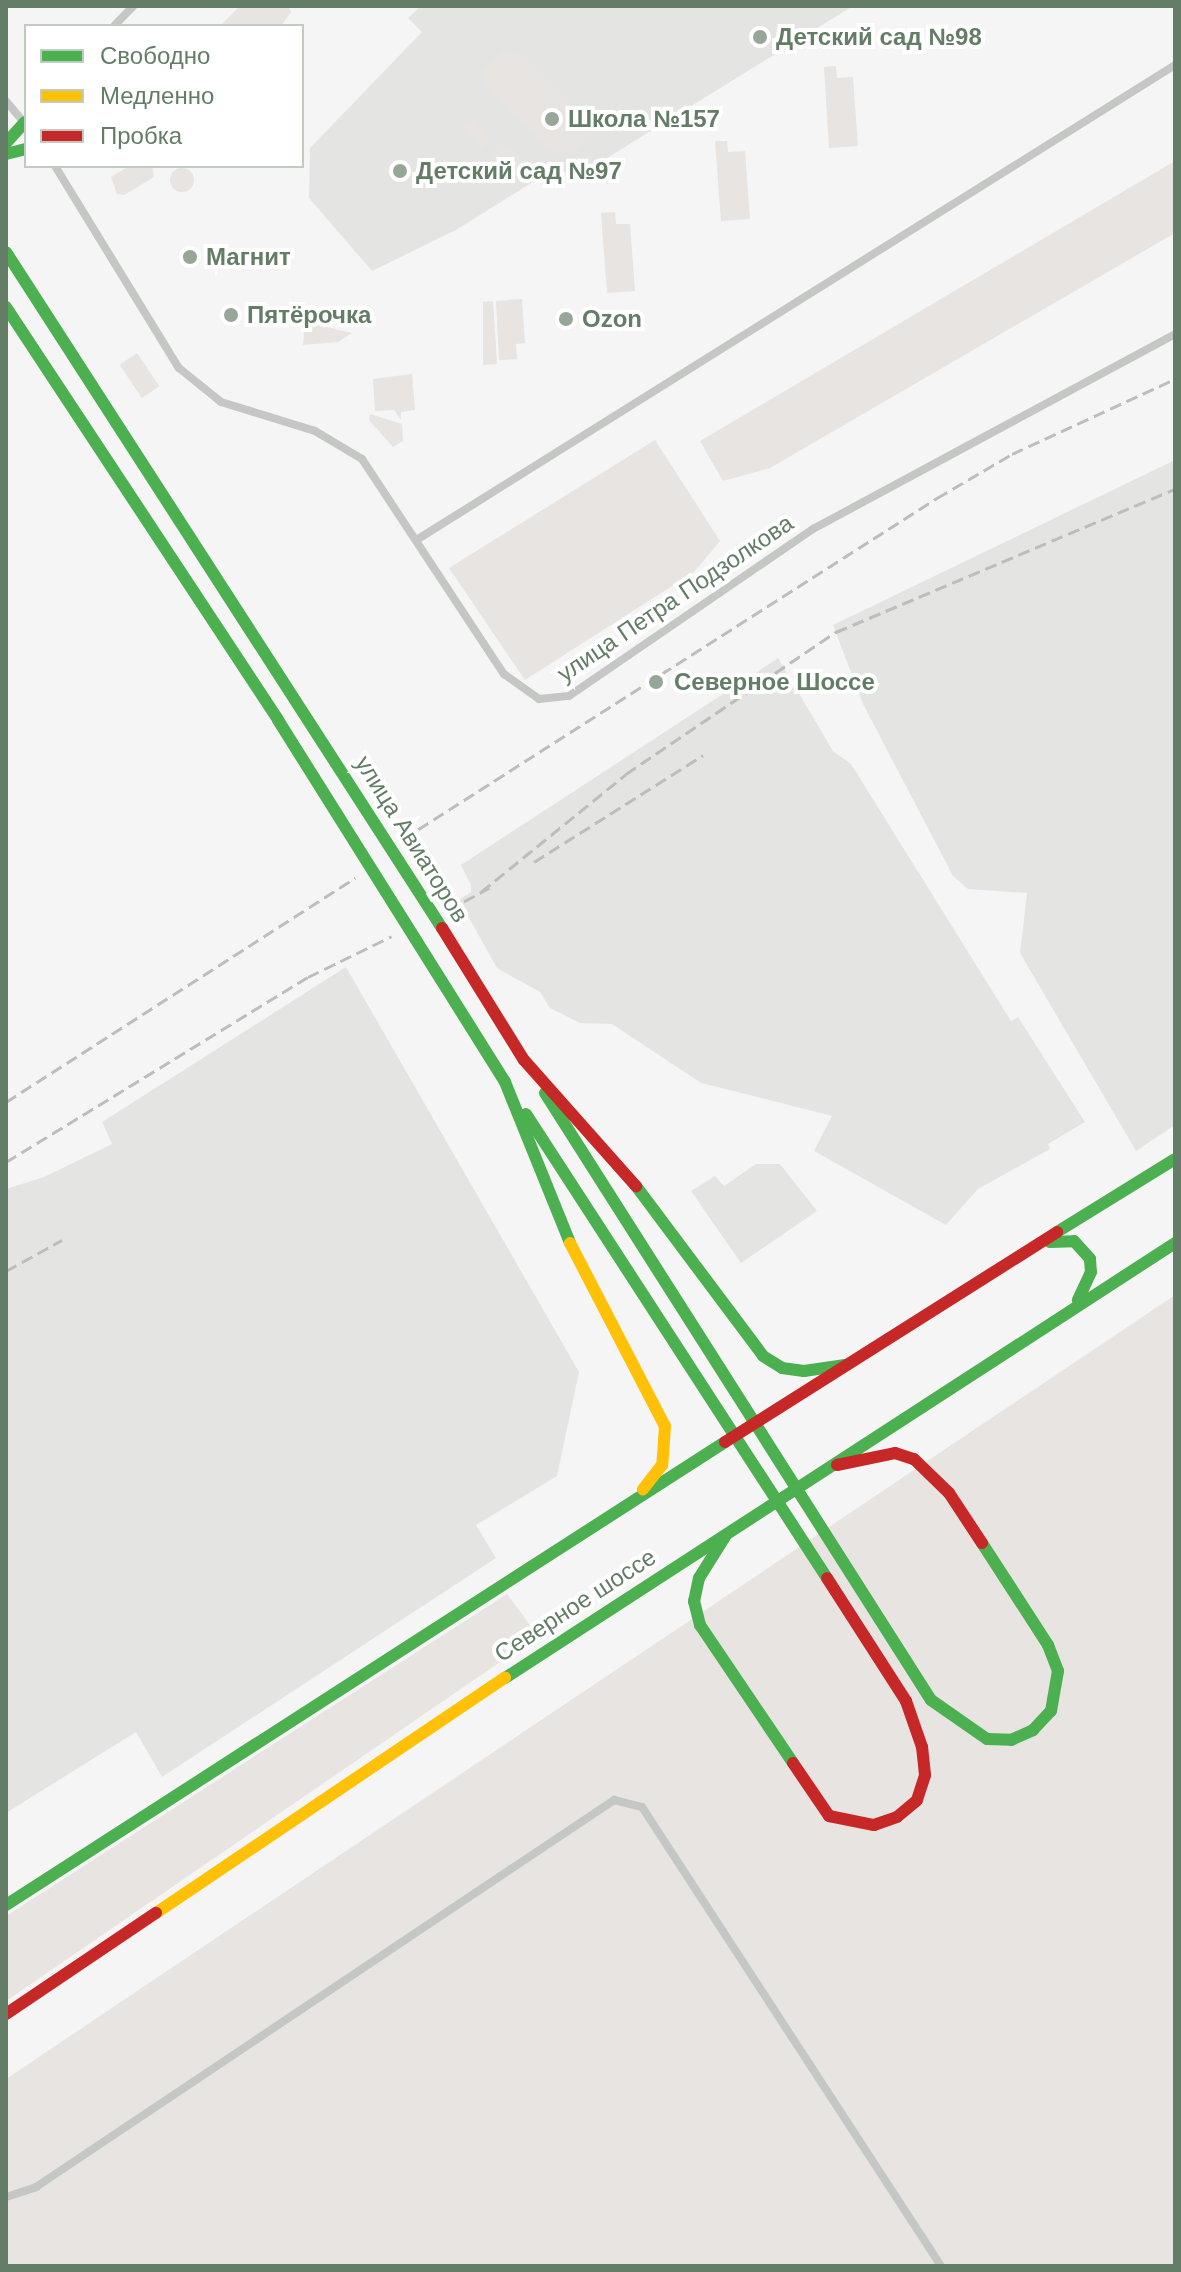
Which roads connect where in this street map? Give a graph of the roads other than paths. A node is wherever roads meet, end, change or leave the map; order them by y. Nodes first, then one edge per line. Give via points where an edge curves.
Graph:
1 (133, 6) edge
2 (116, 24) edge
3 (1175, 65) edge
4 (6, 101) edge
5 (24, 121) edge
6 (24, 125) edge
7 (6, 143) edge
8 (56, 168) edge
9 (6, 252) edge
10 (6, 307) edge
11 (1175, 334) edge
12 (418, 539) junction
13 (524, 1060) junction
14 (505, 1082) junction
15 (1175, 1159) edge
16 (1175, 1243) edge
17 (1035, 1247) junction
18 (1074, 1306) junction
19 (844, 1365) junction
20 (819, 1471) junction
21 (636, 1498) junction
22 (730, 1529) junction
23 (6, 1905) edge
24 (6, 2014) edge
25 (6, 2197) edge
26 (941, 2266) edge

1 - 2 street
3 - 12 street
4 - 5 street
6 - 7 main road
8 - 12 street, улица Петра Подзолкова via 179,368 221,402 341,443 376,473
9 - 13 main road, улица Авиаторов via 302,705
10 - 14 main road, улица Авиаторов via 278,720
11 - 12 street, улица Петра Подзолкова via 813,529 569,696 555,700 529,695 504,674
13 - 19 main road, улица Авиаторов via 659,1212 763,1356 782,1368 804,1371
13 - 20 main road via 931,1700 987,1739 1011,1740 1033,1730 1051,1711 1058,1671 1048,1645 933,1475 914,1459 895,1453 875,1453
14 - 21 main road, улица Авиаторов via 579,1265 665,1426 662,1465
14 - 22 main road via 906,1701 922,1747 925,1775 917,1800 897,1817 874,1825 829,1816 700,1625 694,1601 699,1578
15 - 17 main road
16 - 18 main road, Северное шоссе
17 - 18 main road via 1060,1239 1083,1248 1091,1272
17 - 19 main road
18 - 20 main road, Северное шоссе
19 - 21 main road
20 - 22 main road, Северное шоссе
21 - 23 main road
22 - 24 main road, Северное шоссе
25 - 26 street via 36,2187 614,1800 642,1807

